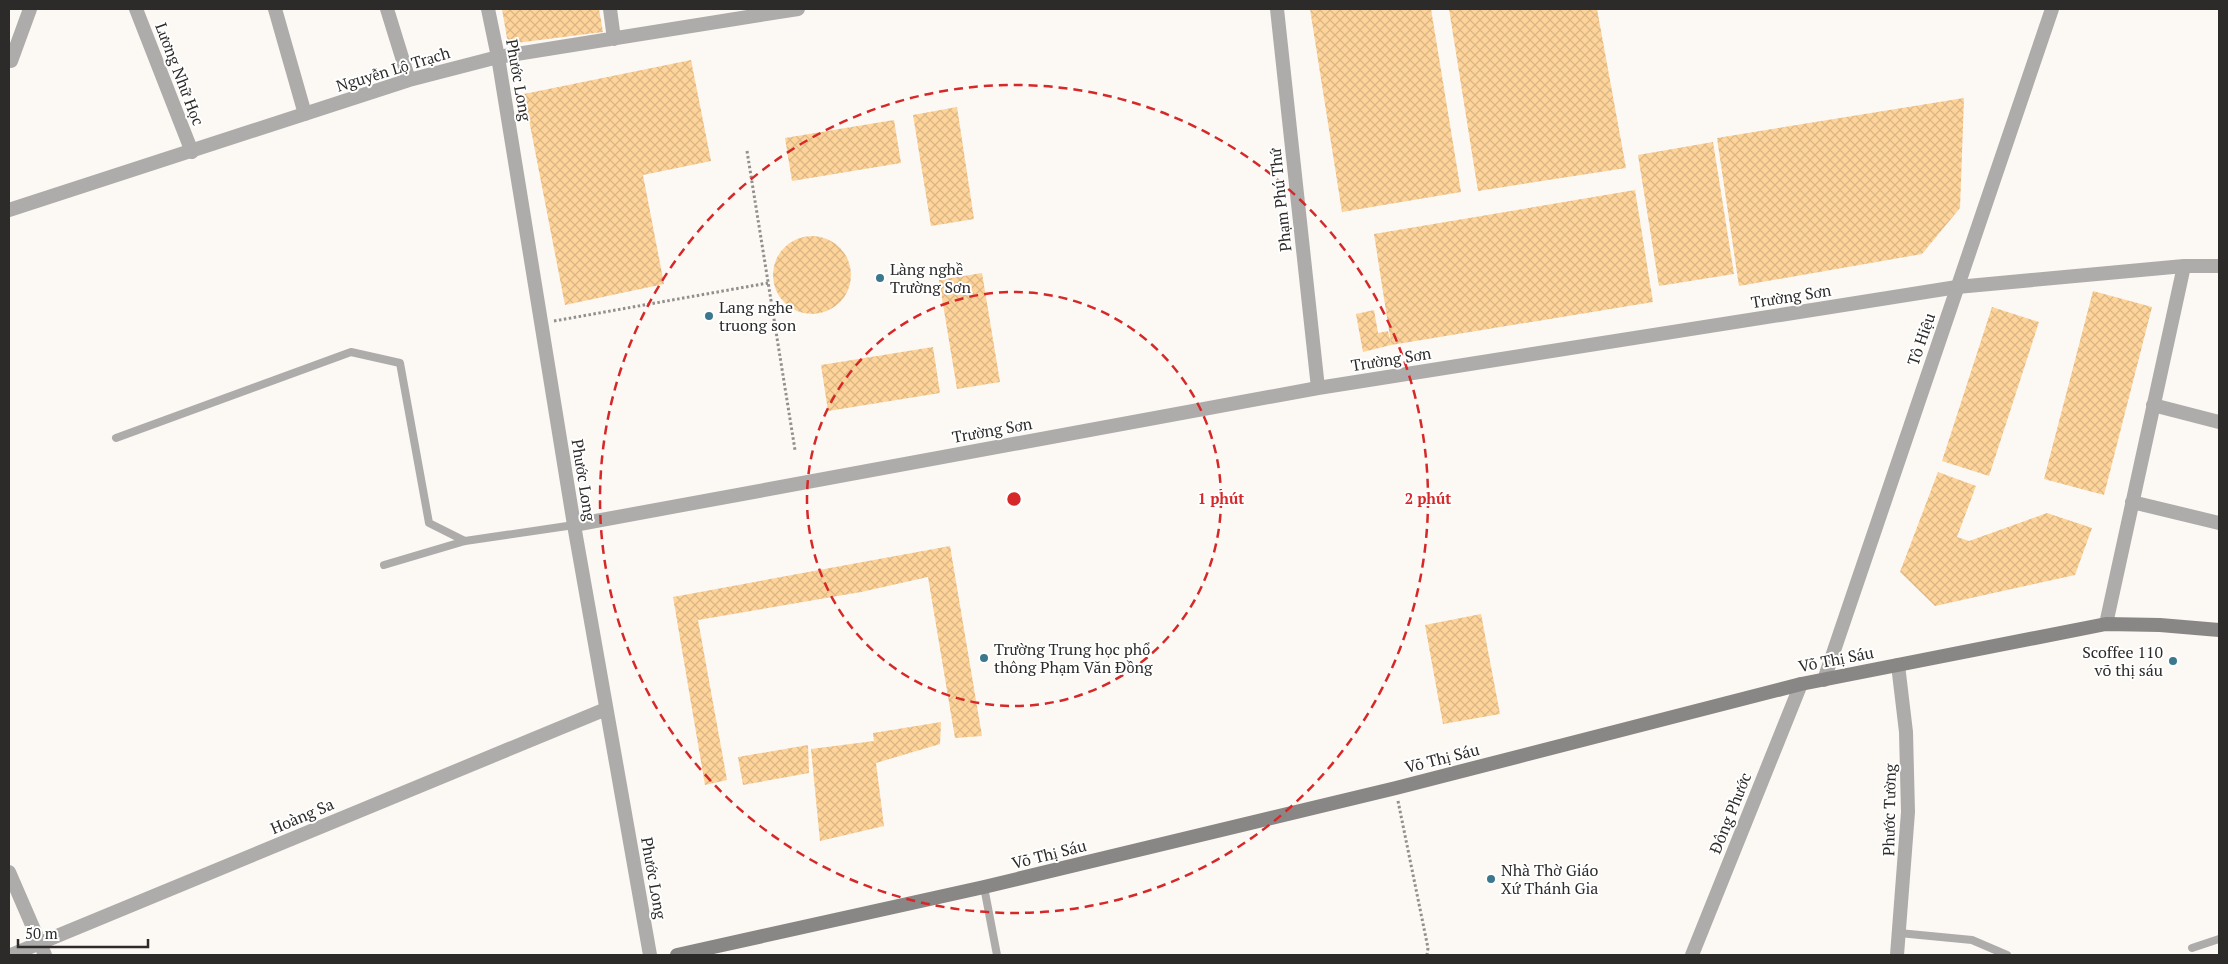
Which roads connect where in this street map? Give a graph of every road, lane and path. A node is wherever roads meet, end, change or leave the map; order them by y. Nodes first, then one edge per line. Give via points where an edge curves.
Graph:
1 (30, 9) edge
2 (136, 9) edge
3 (275, 9) edge
4 (387, 9) edge
5 (488, 9) edge
6 (610, 9) edge
7 (798, 9) edge
8 (1277, 9) edge
9 (2052, 9) edge
10 (734, 14) edge
11 (614, 39) junction
12 (498, 57) junction
13 (9, 63) edge
14 (409, 80) junction
15 (305, 114) junction
16 (747, 151) dead end
17 (192, 152) junction
18 (9, 210) edge
19 (2184, 266) junction
20 (2219, 266) edge
21 (768, 283) junction
22 (1957, 287) junction
23 (541, 323) junction
24 (1318, 388) junction
25 (2154, 405) junction
26 (2219, 422) edge
27 (116, 438) dead end
28 (795, 450) dead end
29 (2132, 502) junction
30 (2219, 523) edge
31 (574, 525) junction
32 (466, 541) junction
33 (384, 565) dead end
34 (2106, 624) junction
35 (2219, 630) edge
36 (1898, 665) junction
37 (1824, 680) junction
38 (1801, 684) junction
39 (606, 709) junction
40 (1396, 788) junction
41 (9, 872) edge
42 (984, 887) junction
43 (1899, 933) junction
44 (2219, 938) edge
45 (2192, 948) dead end
46 (43, 949) edge
47 (11, 955) edge
48 (650, 955) edge
49 (677, 955) edge
50 (997, 955) edge
51 (1427, 955) edge
52 (1692, 955) edge
53 (1896, 955) edge
54 (2007, 955) edge

1 - 13 street
2 - 17 street, Lương Nhữ Học
3 - 15 street
4 - 14 street
5 - 12 street, Phước Long
6 - 11 street
7 - 10 street, Nguyễn Lộ Trạch
8 - 24 street, Phạm Phú Thứ
9 - 22 street, Tô Hiệu
10 - 11 street, Nguyễn Lộ Trạch
11 - 12 street, Nguyễn Lộ Trạch
12 - 14 street, Nguyễn Lộ Trạch
12 - 23 street, Phước Long
14 - 15 street, Nguyễn Lộ Trạch
15 - 17 street, Nguyễn Lộ Trạch
16 - 21 path
17 - 18 street, Nguyễn Lộ Trạch
19 - 20 street, Trường Sơn
19 - 22 street, Trường Sơn
19 - 25 street
21 - 23 path
21 - 28 path
22 - 24 street, Trường Sơn
22 - 37 street, Tô Hiệu
23 - 31 street, Phước Long
24 - 31 street, Trường Sơn
25 - 26 street
25 - 29 street
27 - 32 lane via 351,352 400,363 430,523
29 - 30 street
29 - 34 street
31 - 32 lane
31 - 39 street, Phước Long
32 - 33 lane
34 - 35 main road, Võ Thị Sáu
34 - 36 main road, Võ Thị Sáu
36 - 37 main road, Võ Thị Sáu
36 - 43 street, Phước Tường via 1908,769
37 - 38 main road, Võ Thị Sáu
38 - 40 main road, Võ Thị Sáu
38 - 52 street, Đông Phước
39 - 46 street, Hoàng Sa
39 - 48 street, Phước Long
40 - 42 main road, Võ Thị Sáu
40 - 51 path
41 - 46 street
42 - 49 main road, Võ Thị Sáu
42 - 50 lane
43 - 53 street, Phước Tường
43 - 54 lane via 1972,940
44 - 45 lane
46 - 47 street, Hoàng Sa

